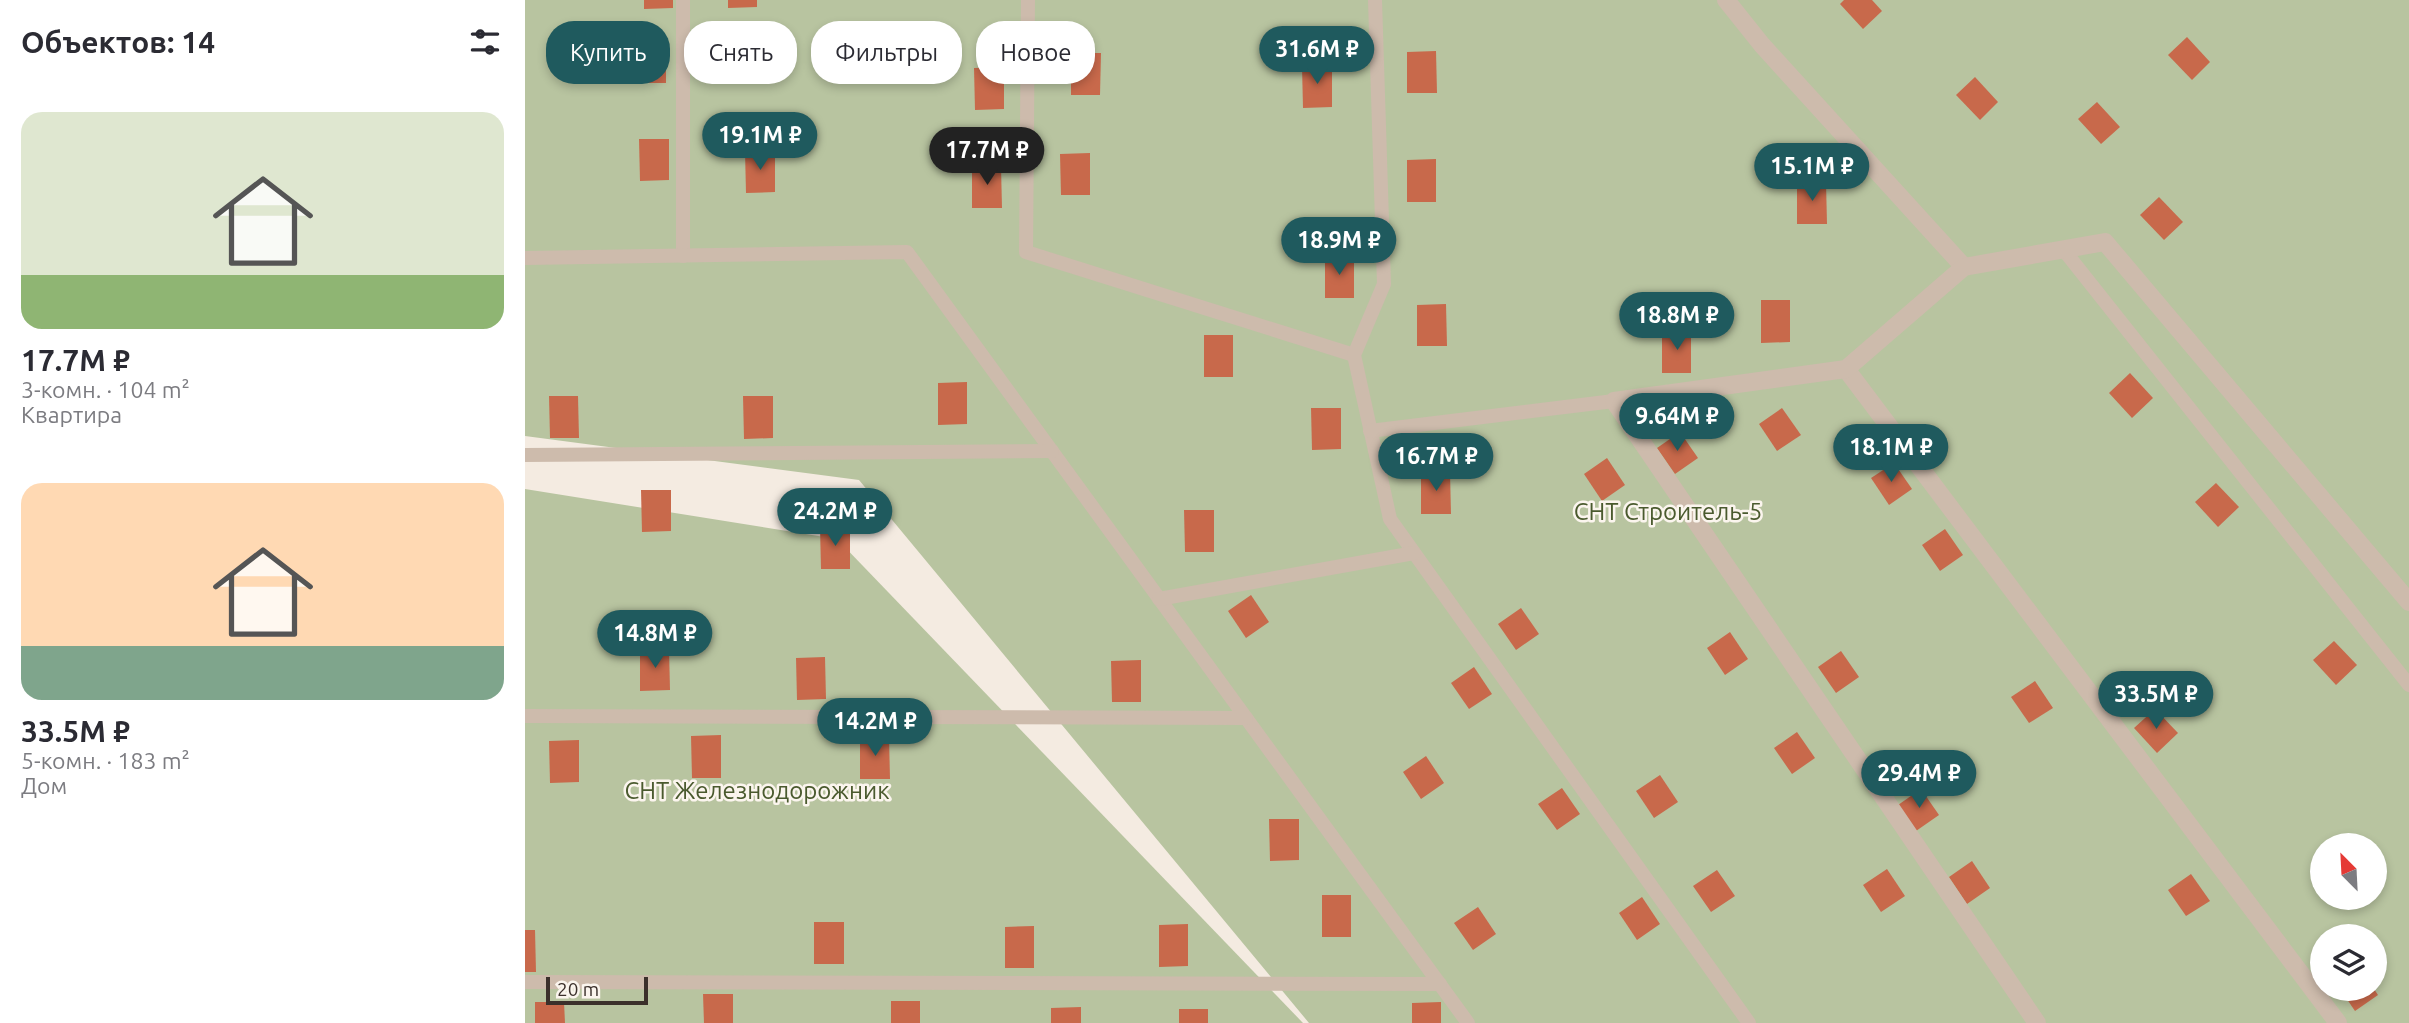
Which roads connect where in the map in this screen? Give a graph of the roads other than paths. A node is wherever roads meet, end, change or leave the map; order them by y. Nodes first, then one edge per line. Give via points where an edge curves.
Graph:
1 (683, 0) edge
2 (1028, 0) edge
3 (1375, 0) edge
4 (1726, 0) edge
5 (2063, 249) junction
6 (684, 256) junction
7 (525, 258) edge
8 (1964, 267) junction
9 (1354, 355) junction
10 (1846, 369) junction
11 (1615, 401) junction
12 (1370, 430) junction
13 (1052, 452) junction
14 (525, 455) edge
15 (1414, 553) junction
16 (1159, 599) junction
17 (2409, 602) edge
18 (2409, 685) edge
19 (525, 716) edge
20 (1246, 718) junction
21 (525, 982) edge
22 (1440, 984) junction
23 (1468, 1023) edge
24 (1749, 1023) edge
25 (2037, 1023) edge
26 (2338, 1023) edge

1 - 6 lane
2 - 9 lane via 1026,252
3 - 9 lane via 1384,284
4 - 8 street
5 - 8 street
5 - 17 street via 2105,242
5 - 18 lane
6 - 7 lane
6 - 13 lane via 907,252
8 - 10 street
9 - 12 lane
10 - 11 street
10 - 26 street
11 - 12 lane
11 - 25 street
12 - 15 lane via 1390,519
13 - 14 lane
13 - 16 lane
15 - 16 lane
15 - 24 lane
16 - 20 lane
19 - 20 lane
20 - 22 lane
21 - 22 lane
22 - 23 lane

